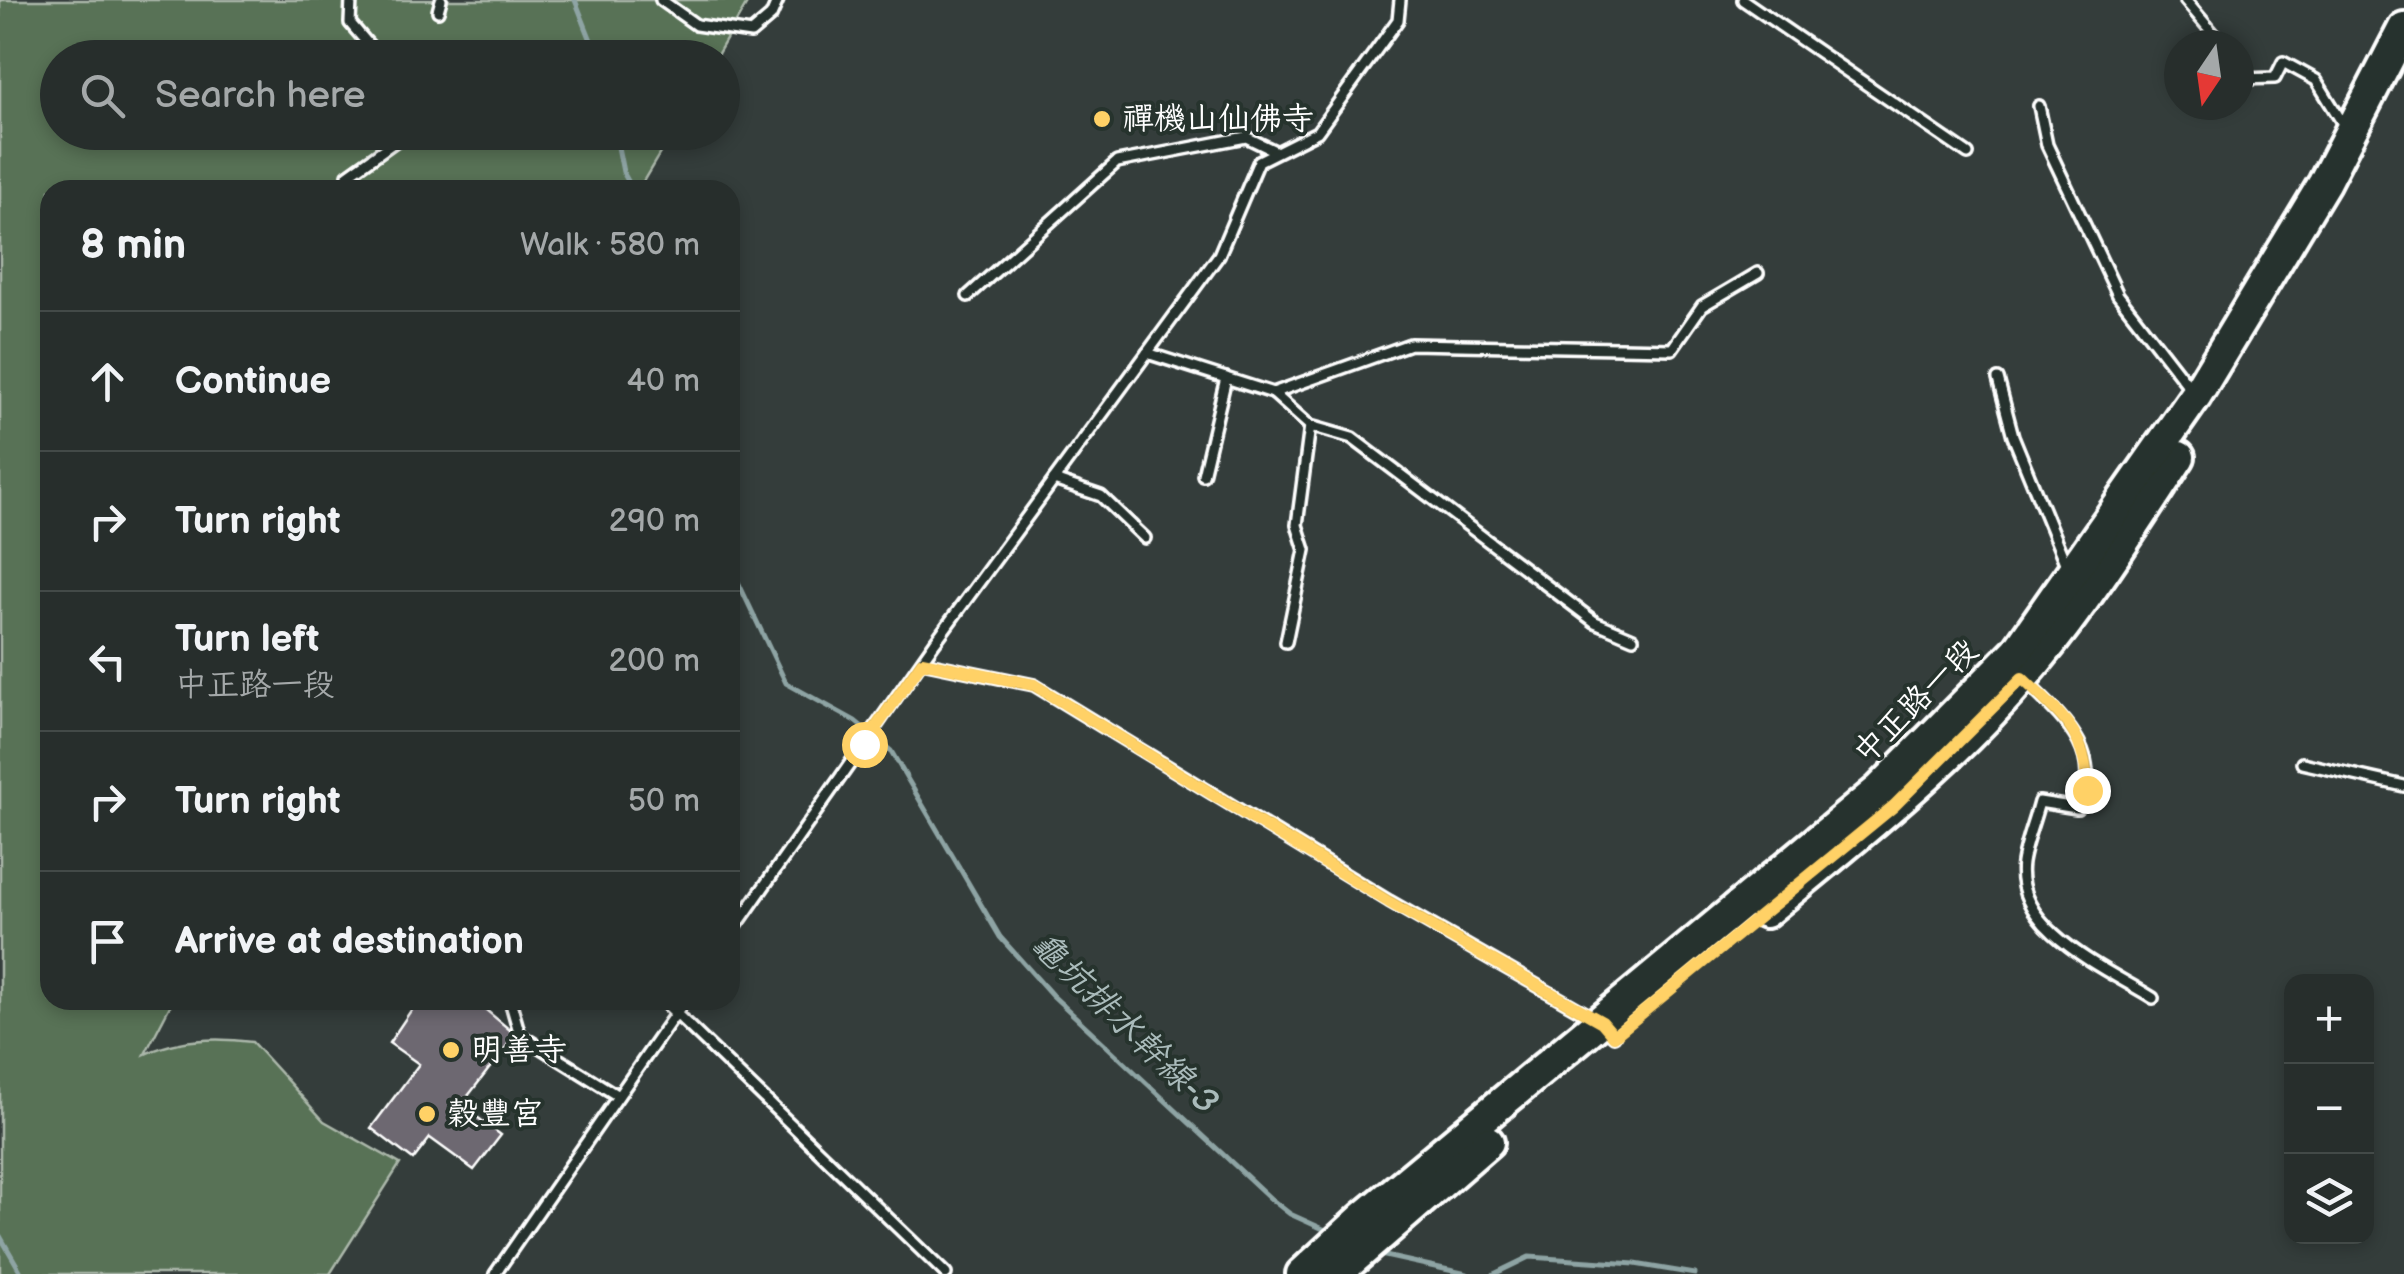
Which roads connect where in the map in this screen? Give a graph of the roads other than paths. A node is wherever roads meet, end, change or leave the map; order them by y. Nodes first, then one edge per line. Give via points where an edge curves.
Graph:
1 (351, 0) edge
2 (661, 0) edge
3 (778, 0) edge
4 (1400, 0) edge
5 (1743, 0) edge
6 (2185, 0) edge
7 (2404, 28) edge
8 (2210, 30) edge
9 (365, 40) edge
10 (2404, 70) edge
11 (2254, 79) edge
12 (2039, 106) dead end
13 (2349, 133) junction
14 (383, 150) edge
15 (1275, 151) junction
16 (1968, 154) dead end
17 (348, 175) dead end
18 (1758, 273) dead end
19 (968, 296) dead end
20 (1147, 353) junction
21 (1226, 378) junction
22 (1998, 379) dead end
23 (1273, 393) junction
24 (2204, 400) junction
25 (1310, 426) junction
26 (1203, 475) dead end
27 (1054, 480) junction
28 (1145, 538) dead end
29 (2071, 577) junction
30 (1633, 638) dead end
31 (1286, 642) dead end
32 (922, 662) junction
33 (2022, 678) junction
34 (2302, 763) dead end
35 (2404, 786) edge
36 (740, 922) edge
37 (2153, 998) dead end
38 (513, 1010) edge
39 (674, 1010) edge
40 (676, 1012) junction
41 (1608, 1029) junction
42 (618, 1096) junction
43 (1349, 1249) edge
44 (495, 1274) edge
45 (946, 1274) edge
46 (1302, 1274) edge

1 - 9 lane via 350,23
2 - 3 lane via 696,25 752,33
4 - 15 lane via 1398,20 1317,132
5 - 16 lane
6 - 8 lane
7 - 13 main road, 中正路一段
10 - 24 main road, 中正路一段 via 2341,193
11 - 13 lane via 2275,78 2284,62 2316,80
12 - 24 lane via 2048,145 2118,295
13 - 24 main road, 中正路一段
14 - 17 lane
15 - 19 lane via 1246,137 1117,162
15 - 20 lane via 1259,161 1219,255
18 - 23 lane via 1702,306 1672,350 1410,344
20 - 21 lane
20 - 27 lane
21 - 23 lane
21 - 26 lane
22 - 29 lane via 2013,436
23 - 25 lane
24 - 29 main road, 中正路一段
24 - 33 main road, 中正路一段 via 2118,550
25 - 30 lane via 1352,438 1595,622
25 - 31 lane via 1297,525 1305,550
27 - 28 lane via 1101,496
27 - 32 lane
29 - 41 main road, 中正路一段 via 2017,650 1880,789
32 - 36 lane
32 - 41 lane via 1034,685
33 - 37 lane via 2074,728 2088,761 2087,790 2077,808 2039,802 2021,866 2029,907 2060,940
33 - 41 main road, 中正路一段 via 1894,806
34 - 35 lane
38 - 42 lane via 520,1035
39 - 40 lane
40 - 42 lane
40 - 45 lane
41 - 43 main road, 中正路一段
42 - 44 lane
43 - 46 main road, 中正路一段

